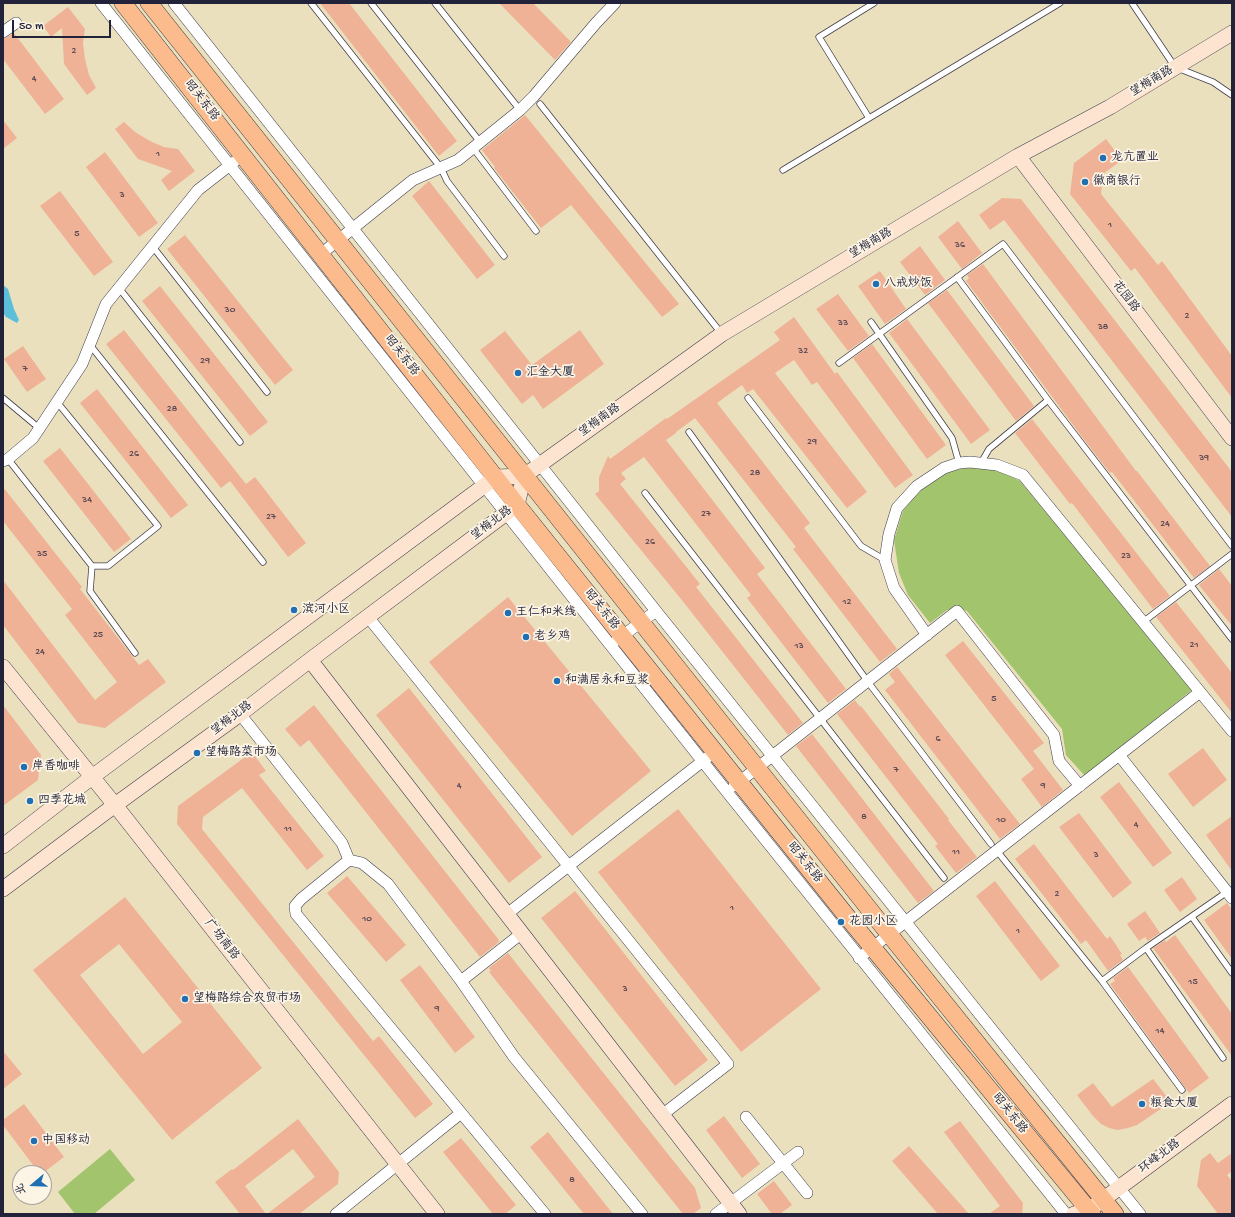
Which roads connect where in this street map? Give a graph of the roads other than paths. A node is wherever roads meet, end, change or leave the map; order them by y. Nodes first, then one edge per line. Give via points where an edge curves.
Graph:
1 (101, 3) edge
2 (123, 3) edge
3 (149, 3) edge
4 (174, 3) edge
5 (311, 3) edge
6 (371, 3) edge
7 (435, 3) edge
8 (615, 3) edge
9 (874, 3) edge
10 (1060, 3) edge
11 (1132, 3) edge
12 (16, 23) dead end
13 (3, 32) edge
14 (1232, 33) edge
15 (1175, 67) junction
16 (1232, 95) edge
17 (537, 100) junction
18 (520, 110) junction
19 (869, 118) junction
20 (477, 145) junction
21 (244, 155) junction
22 (1018, 156) junction
23 (230, 166) junction
24 (441, 168) junction
25 (783, 170) dead end
26 (354, 229) junction
27 (536, 231) dead end
28 (338, 241) junction
29 (152, 247) junction
30 (321, 254) junction
31 (504, 256) dead end
32 (957, 278) junction
33 (119, 288) junction
34 (871, 322) dead end
35 (722, 334) junction
36 (90, 345) junction
37 (839, 363) dead end
38 (267, 392) dead end
39 (3, 398) edge
40 (748, 398) dead end
41 (1048, 400) junction
42 (57, 402) junction
43 (39, 428) junction
44 (689, 432) dead end
45 (1232, 438) edge
46 (240, 442) dead end
47 (5, 460) edge
48 (959, 463) junction
49 (981, 463) junction
50 (540, 465) junction
51 (524, 476) junction
52 (490, 482) junction
53 (645, 493) dead end
54 (511, 510) junction
55 (1232, 546) edge
56 (1232, 554) edge
57 (885, 560) junction
58 (263, 562) dead end
59 (92, 566) junction
60 (1191, 586) junction
61 (656, 611) junction
62 (368, 616) junction
63 (641, 622) junction
64 (1143, 622) junction
65 (927, 635) junction
66 (1232, 639) edge
67 (616, 641) junction
68 (135, 653) dead end
69 (310, 660) junction
70 (3, 667) edge
71 (868, 682) junction
72 (1200, 692) junction
73 (240, 714) junction
74 (821, 719) junction
75 (1232, 731) edge
76 (1119, 755) junction
77 (708, 756) junction
78 (773, 756) junction
79 (757, 769) junction
80 (92, 777) junction
81 (1080, 786) junction
82 (733, 787) junction
83 (115, 805) junction
84 (3, 846) edge
85 (994, 847) junction
86 (349, 860) junction
87 (568, 866) junction
88 (944, 878) dead end
89 (3, 889) edge
90 (1230, 895) edge
91 (507, 914) junction
92 (1192, 917) junction
93 (906, 922) junction
94 (522, 933) junction
95 (889, 934) junction
96 (872, 947) junction
97 (1146, 948) junction
98 (859, 958) junction
99 (1232, 973) edge
100 (461, 981) junction
101 (1102, 981) junction
102 (1223, 1058) dead end
103 (1182, 1090) dead end
104 (1232, 1104) edge
105 (462, 1114) junction
106 (662, 1115) junction
107 (746, 1117) dead end
108 (798, 1152) dead end
109 (783, 1163) junction
110 (399, 1165) junction
111 (1119, 1187) junction
112 (807, 1193) dead end
113 (1104, 1199) junction
114 (734, 1209) edge
115 (1085, 1213) edge
116 (336, 1214) edge
117 (437, 1214) edge
118 (545, 1214) edge
119 (642, 1214) edge
120 (716, 1214) edge
121 (1066, 1214) edge
122 (1115, 1214) edge
123 (1140, 1214) edge

1 - 23 street
2 - 21 main road, 昭关东路
3 - 28 main road, 昭关东路
4 - 26 street
5 - 24 lane
6 - 20 lane
7 - 18 lane
8 - 17 street via 596,23
9 - 19 lane via 819,37
10 - 19 lane
11 - 15 lane
12 - 13 street
14 - 15 main road, 望梅南路
15 - 16 lane via 1213,82
15 - 22 main road, 望梅南路 via 1110,107
17 - 18 street
17 - 35 lane
18 - 20 street
19 - 25 lane
20 - 24 street via 458,160
20 - 27 lane
21 - 23 street
21 - 30 main road, 昭关东路
22 - 35 main road, 望梅南路
22 - 45 main road, 花园路
23 - 29 street via 198,190
23 - 52 street
24 - 26 street via 414,180
24 - 31 lane via 447,182
26 - 28 street
26 - 50 street
28 - 30 street
28 - 51 main road, 昭关东路
29 - 33 street
29 - 38 lane
30 - 52 main road, 昭关东路
32 - 37 lane
32 - 41 lane
32 - 55 lane via 1003,244
33 - 36 street via 106,304
33 - 46 lane
34 - 48 lane via 952,438
35 - 50 main road, 望梅南路
36 - 42 street via 82,364
36 - 58 lane
39 - 43 lane
40 - 57 lane via 861,546
41 - 49 lane via 989,449
41 - 60 lane
42 - 43 street
42 - 59 lane via 158,526 108,566
43 - 47 street via 33,438
44 - 71 lane
47 - 59 lane
48 - 49 street
48 - 57 street via 944,468 917,486 897,508
49 - 64 street via 997,465 1023,475
50 - 51 main road, 望梅南路
50 - 61 street
51 - 52 main road
51 - 54 main road, 望梅北路
51 - 63 main road, 昭关东路
52 - 54 main road, 昭关东路
52 - 80 main road
53 - 74 lane
54 - 62 main road, 望梅北路
54 - 67 main road, 昭关东路
56 - 60 lane
57 - 65 street via 894,588
59 - 68 lane via 90,591
60 - 64 lane
60 - 66 lane
61 - 63 street
61 - 78 street
62 - 69 main road, 望梅北路
62 - 87 street
63 - 67 street
63 - 79 main road, 昭关东路
64 - 72 street
65 - 71 street
65 - 81 street via 958,611 1054,735 1059,761
67 - 77 main road, 昭关东路
69 - 73 main road, 望梅北路
69 - 91 main road
70 - 80 main road, 广场南路
71 - 74 street
71 - 85 lane
72 - 75 street
72 - 76 street
73 - 83 main road, 望梅北路
73 - 86 street via 342,843
74 - 78 street
74 - 88 lane
76 - 81 street
76 - 90 street
77 - 82 main road, 昭关东路
77 - 87 street
78 - 79 street
78 - 93 street
79 - 82 street
79 - 95 main road, 昭关东路
80 - 83 main road, 广场南路
80 - 84 main road
81 - 85 street
82 - 96 main road, 昭关东路
82 - 98 street
83 - 89 main road, 望梅北路
83 - 110 main road, 广场南路
85 - 93 street
85 - 101 lane
86 - 100 street via 362,862 388,884
86 - 105 street via 301,899 296,906 296,914
87 - 91 street
87 - 106 street via 728,1064
90 - 92 lane
91 - 94 main road
92 - 97 lane
92 - 99 lane
93 - 95 street
93 - 111 street
94 - 100 street
94 - 106 main road
95 - 96 street
95 - 113 main road, 昭关东路
96 - 98 street
96 - 115 main road, 昭关东路
97 - 101 lane
97 - 102 lane
98 - 121 street
100 - 119 street via 514,1056
101 - 103 lane
104 - 111 main road, 环峰北路
105 - 110 street
105 - 118 street
106 - 114 main road
107 - 109 street
108 - 109 street
109 - 112 street
109 - 114 street
110 - 116 street
110 - 117 main road, 广场南路
111 - 113 main road, 环峰北路
111 - 123 street
113 - 115 main road, 环峰北路
113 - 122 main road, 昭关东路
114 - 120 street

